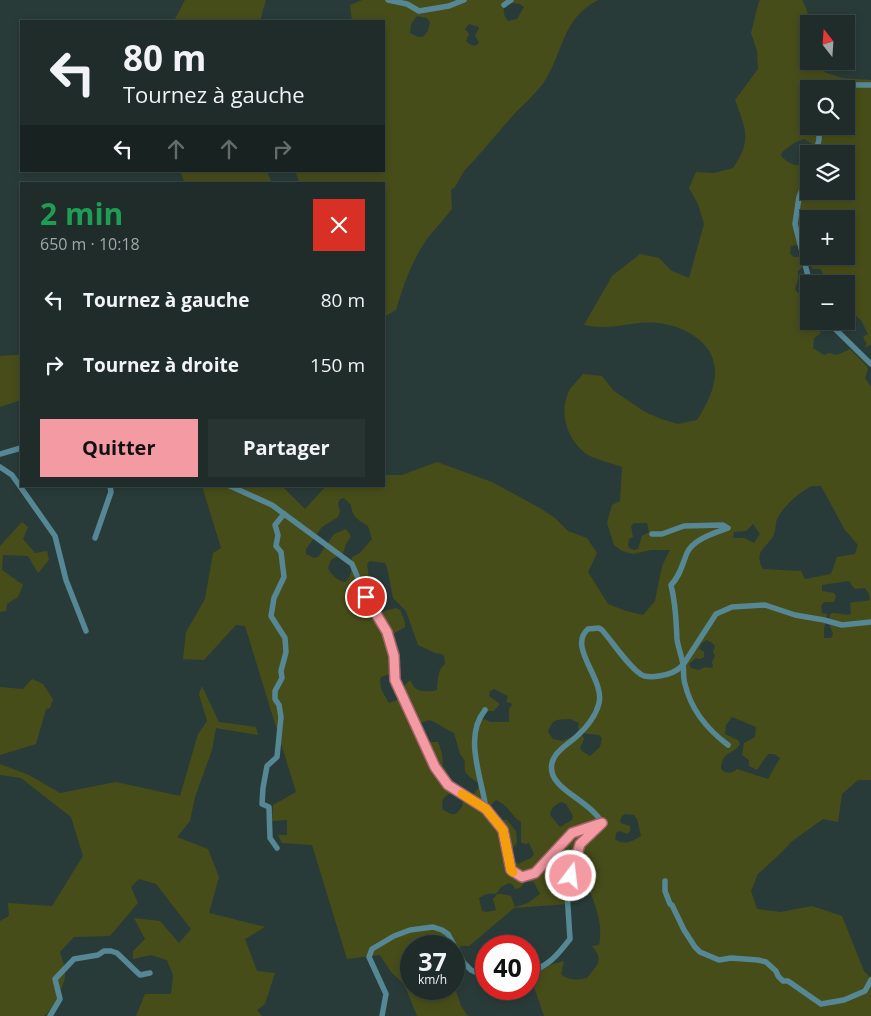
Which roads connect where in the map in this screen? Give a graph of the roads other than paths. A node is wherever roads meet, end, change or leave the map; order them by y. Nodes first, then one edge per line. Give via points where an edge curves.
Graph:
1 (388, 0) edge
2 (464, 0) edge
3 (511, 0) edge
4 (504, 5) dead end
5 (855, 85) edge
6 (871, 85) edge
7 (800, 194) edge
8 (808, 275) edge
9 (836, 330) edge
10 (871, 364) edge
11 (20, 448) edge
12 (0, 454) edge
13 (0, 467) edge
14 (110, 487) edge
15 (232, 487) edge
16 (284, 514) junction
17 (652, 534) dead end
18 (95, 538) dead end
19 (871, 622) edge
20 (86, 631) dead end
21 (683, 665) junction
22 (485, 710) dead end
23 (728, 745) dead end
24 (486, 809) junction
25 (602, 823) junction
26 (277, 848) dead end
27 (664, 881) dead end
28 (540, 968) edge
29 (475, 972) edge
30 (150, 973) dead end
31 (871, 980) edge
32 (50, 1016) edge
33 (382, 1016) edge

1 - 2 street via 419,10 449,6
3 - 4 street
5 - 6 street
7 - 8 street via 795,224
9 - 10 street
11 - 12 street
13 - 20 street via 12,476 54,536 66,580
14 - 18 street
15 - 16 street
16 - 24 street via 352,564 366,597 387,632 394,656 395,680 435,767 448,785
16 - 26 street via 276,525 276,546 281,552 284,576 274,598 271,616 285,638 286,652 282,678 275,690 281,717 277,757 268,766 262,804 269,807 270,838
17 - 21 street via 684,526 723,525 728,528 710,534 691,547 671,586
19 - 21 street via 842,625 765,605 732,608 716,614
21 - 23 street via 684,683 701,721
21 - 25 street via 664,676 644,676 634,669 602,630 588,629 582,637 581,644 599,690 598,707 594,717 576,738 562,746 551,771 558,783 592,809
22 - 24 street via 476,728 475,744 478,778
24 - 25 street via 503,830 511,870 522,877 535,873 572,833
25 - 28 street via 580,844 566,892 570,939 557,956
27 - 31 street via 670,904 700,952 718,960 731,958 766,962 782,981 788,981 820,1004 844,1000 865,991
29 - 33 street via 464,964 448,934 442,930 433,927 402,933 372,949 369,957 386,994
30 - 32 street via 140,975 111,951 74,959 55,979 60,999

